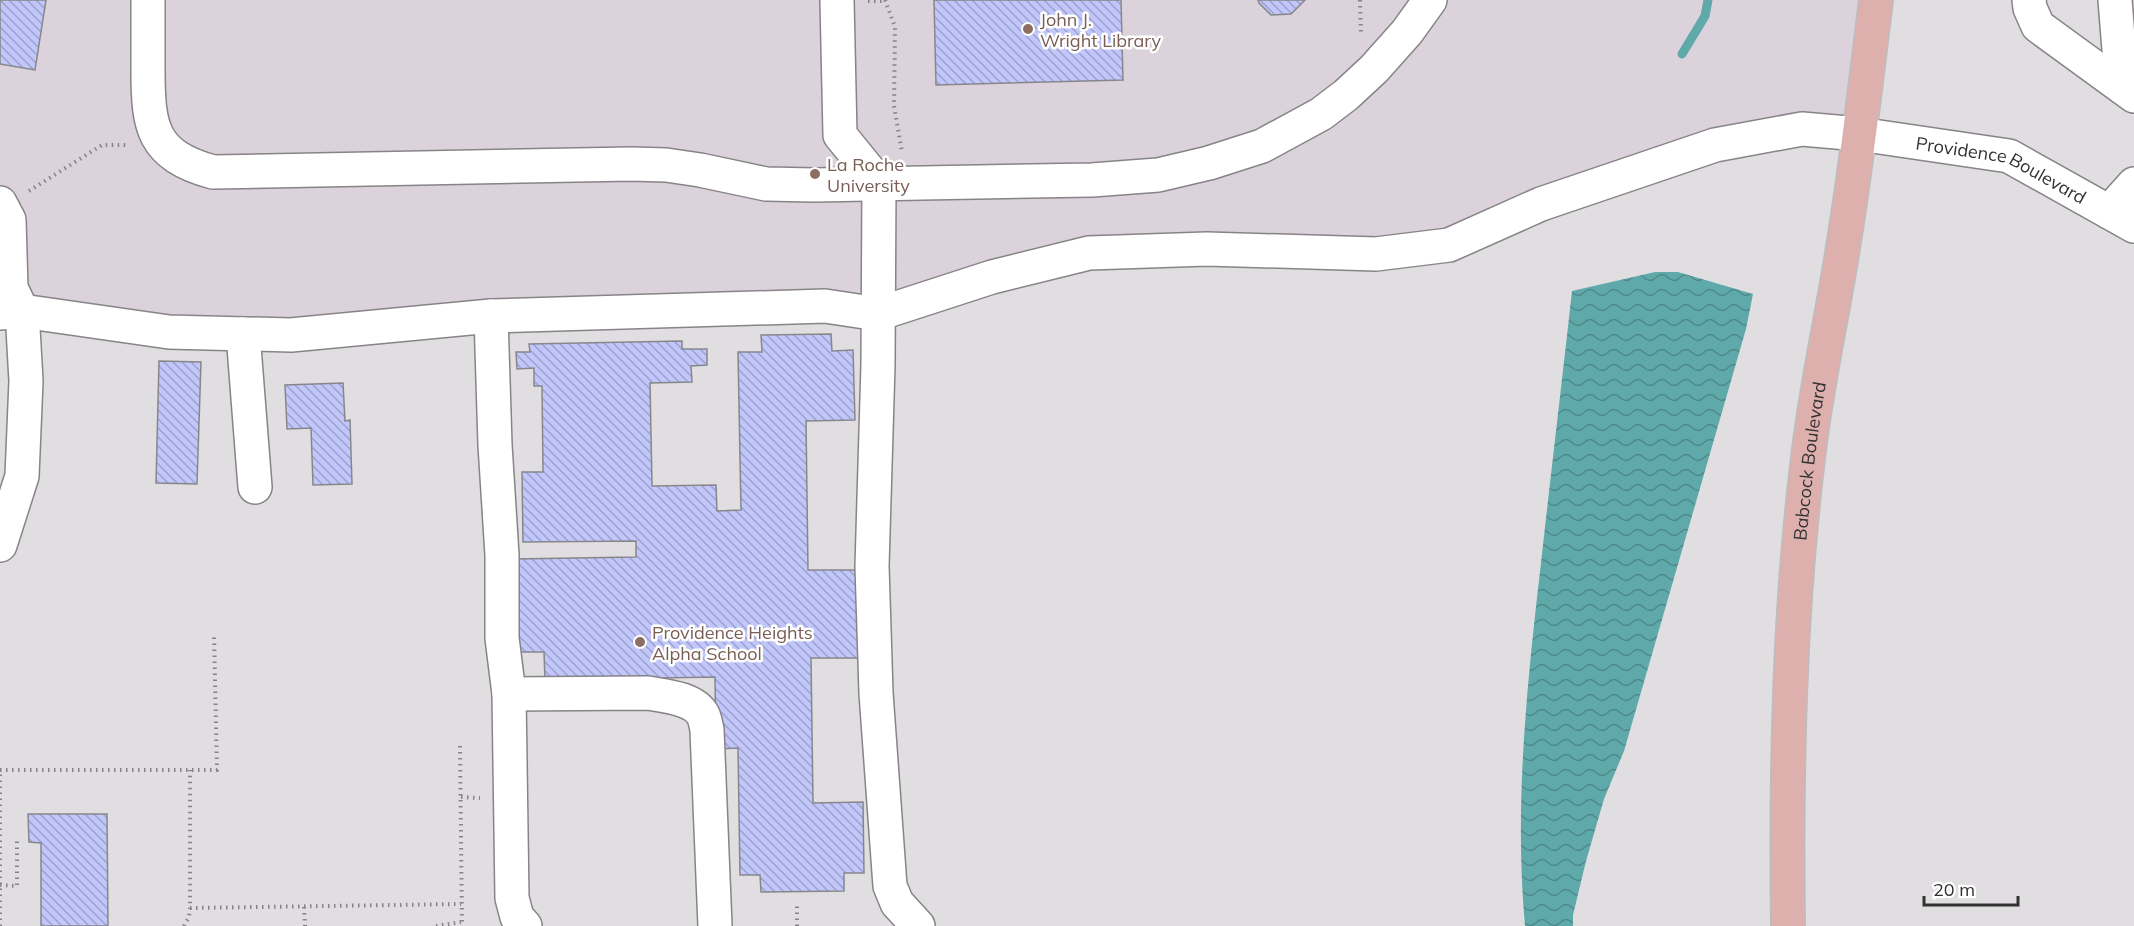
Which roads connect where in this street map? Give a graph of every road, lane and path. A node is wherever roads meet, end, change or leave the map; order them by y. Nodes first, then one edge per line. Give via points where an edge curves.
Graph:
1 (148, 0) edge
2 (837, 0) edge
3 (885, 0) edge
4 (1430, 0) edge
5 (1876, 0) edge
6 (2030, 0) edge
7 (2115, 0) edge
8 (2128, 91) edge
9 (1859, 134) junction
10 (157, 137) junction
11 (879, 183) junction
12 (2134, 184) edge
13 (13, 198) edge
14 (2122, 219) edge
15 (11, 312) edge
16 (878, 314) junction
17 (491, 315) junction
18 (243, 334) junction
19 (255, 487) dead end
20 (0, 545) edge
21 (214, 633) dead end
22 (509, 694) junction
23 (460, 746) dead end
24 (190, 770) junction
25 (17, 838) dead end
26 (0, 885) edge
27 (461, 904) junction
28 (797, 906) dead end
29 (304, 907) junction
30 (190, 909) junction
31 (906, 923) edge
32 (461, 924) edge
33 (0, 926) edge
34 (184, 926) edge
35 (305, 926) edge
36 (436, 926) edge
37 (525, 926) edge
38 (716, 926) edge
39 (797, 926) edge
40 (1788, 926) edge

1 - 10 street via 148,102
2 - 11 street via 840,135
3 - 11 path via 895,27 894,106 902,154
4 - 11 street via 1407,32 1346,95 1321,114 1262,146 1158,175 1092,180
5 - 9 main road, Babcock Boulevard
6 - 8 street via 2038,26
7 - 8 street
9 - 14 street, Providence Boulevard via 2009,156
9 - 16 street, Providence Boulevard via 1802,129 1715,145 1541,204 1449,244 1376,254 1207,249 1089,253 992,277
9 - 40 main road, Babcock Boulevard via 1808,457 1798,562 1787,831
10 - 11 street via 189,165 213,172 632,164 700,170 766,184
10 - 13 path via 138,144 102,145
11 - 16 street
12 - 14 street
13 - 15 street via 9,220
15 - 18 street via 170,332
15 - 20 street via 26,381 22,476
16 - 17 street via 825,306
16 - 31 street via 872,566 876,693 890,886
17 - 18 street via 291,335
17 - 22 street via 502,638
18 - 19 street
21 - 24 path via 216,770
22 - 37 street via 512,898 517,917
22 - 38 street via 648,693 691,704 703,714 707,730
23 - 27 path
24 - 26 path via 0,770
24 - 30 path
25 - 26 path via 17,886
26 - 33 path
27 - 29 path
27 - 32 path
28 - 39 path
29 - 30 path
29 - 35 path
30 - 34 path
32 - 36 path

